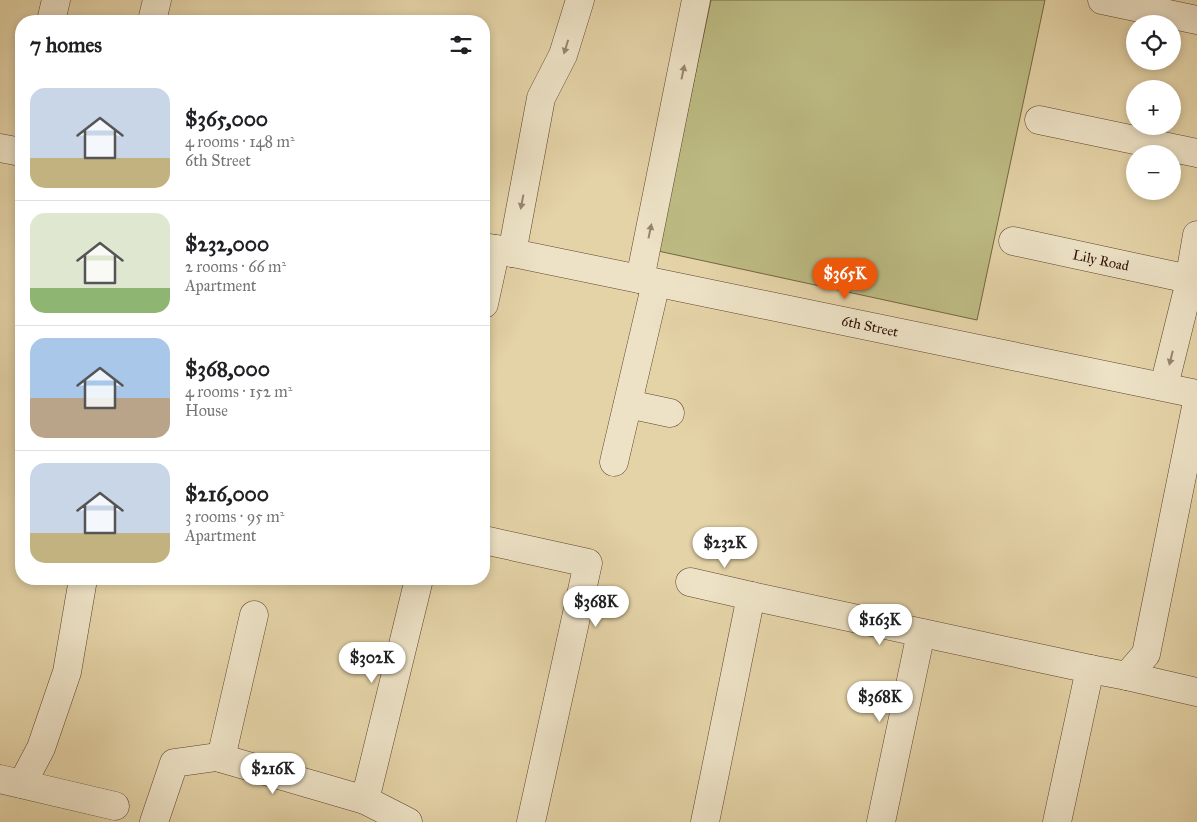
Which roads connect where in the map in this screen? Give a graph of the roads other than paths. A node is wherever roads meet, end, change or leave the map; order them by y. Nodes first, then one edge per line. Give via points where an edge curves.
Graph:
1 (56, 0) edge
2 (157, 0) edge
3 (580, 0) edge
4 (696, 0) edge
5 (1102, 0) edge
6 (52, 15) edge
7 (153, 15) edge
8 (1197, 20) edge
9 (1038, 120) dead end
10 (0, 148) edge
11 (15, 151) edge
12 (1197, 153) edge
13 (1197, 235) edge
14 (1013, 240) dead end
15 (497, 250) edge
16 (490, 279) edge
17 (1190, 279) junction
18 (648, 281) junction
19 (1164, 386) junction
20 (1197, 394) edge
21 (1197, 402) edge
22 (628, 404) junction
23 (670, 413) dead end
24 (614, 462) dead end
25 (490, 541) edge
26 (690, 582) dead end
27 (82, 585) edge
28 (418, 585) edge
29 (751, 596) junction
30 (254, 615) dead end
31 (921, 633) junction
32 (1090, 669) junction
33 (1127, 676) junction
34 (1197, 692) edge
35 (221, 758) junction
36 (11, 782) edge
37 (365, 800) junction
38 (115, 806) dead end
39 (154, 822) edge
40 (408, 822) edge
41 (531, 822) edge
42 (705, 822) edge
43 (881, 822) edge
44 (1057, 822) edge

1 - 6 street
2 - 7 street
3 -> 15 street via 563,55 542,98
18 -> 4 street
5 - 8 street
9 - 12 street
10 - 11 street
13 - 17 street
14 - 17 street, Lily Road
15 - 16 street
15 - 18 street, 6th Street
17 -> 19 street
18 - 19 street, 6th Street
18 - 22 street
19 - 20 street, 6th Street
21 - 33 street via 1146,654
22 - 23 street
22 - 24 street
25 - 41 street via 588,563
26 - 29 street
27 - 36 street via 67,672 41,748
28 - 37 street
29 - 31 street
29 - 42 street
30 - 35 street
31 - 32 street
31 - 43 street
32 - 33 street
32 - 44 street
33 - 34 street
35 - 37 street
35 - 39 street via 174,764
36 - 38 street
37 - 40 street

